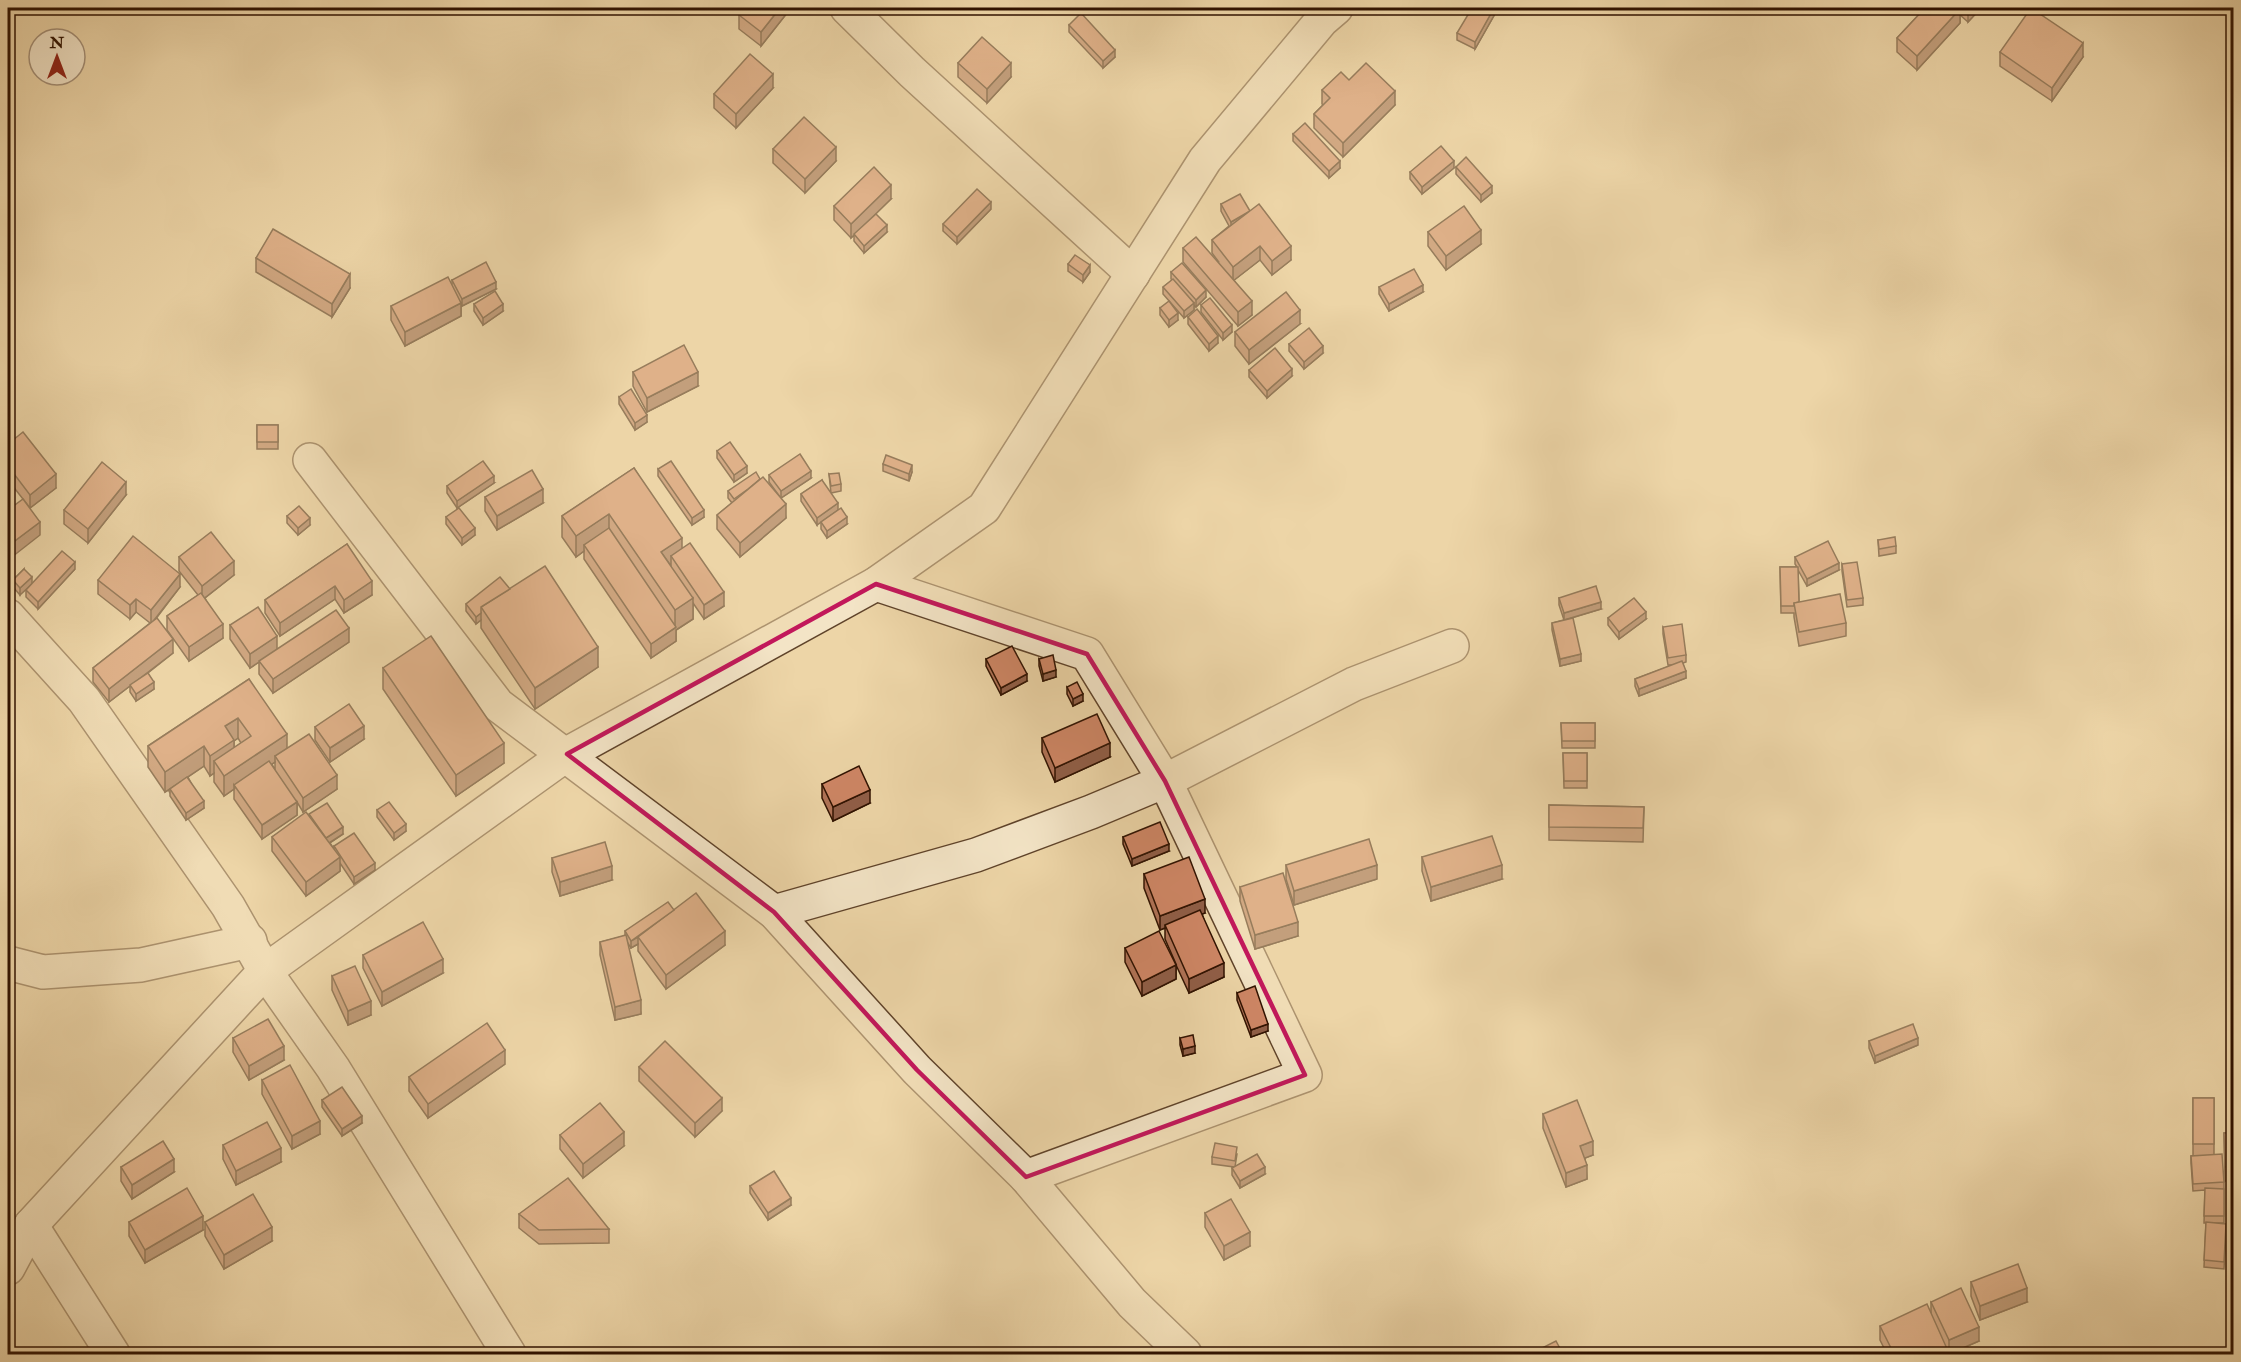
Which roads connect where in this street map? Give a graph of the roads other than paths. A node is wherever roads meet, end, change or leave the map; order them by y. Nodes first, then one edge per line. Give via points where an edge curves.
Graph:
1 (853, 9) edge
2 (1322, 12) edge
3 (1133, 274) junction
4 (310, 460) dead end
5 (876, 584) junction
6 (8, 616) edge
7 (1452, 646) dead end
8 (567, 754) junction
9 (1165, 781) junction
10 (774, 912) junction
11 (250, 941) junction
12 (8, 963) edge
13 (265, 971) junction
14 (1026, 1177) junction
15 (31, 1225) junction
16 (8, 1268) edge
17 (113, 1354) edge
18 (509, 1354) edge
19 (1185, 1354) edge

1 - 3 street via 912,72
2 - 3 street via 1205,160
3 - 5 street via 984,508
4 - 8 street via 498,705
5 - 8 street
5 - 9 street via 1088,654
6 - 11 street via 84,699
7 - 9 street via 1354,684
8 - 10 street
8 - 13 street
9 - 10 street via 976,855
9 - 14 street via 1305,1075
10 - 14 street via 917,1070
11 - 12 street via 141,965 43,972
11 - 13 street
13 - 15 street
13 - 18 street via 333,1068
14 - 19 street via 1132,1303
15 - 16 street
15 - 17 street

